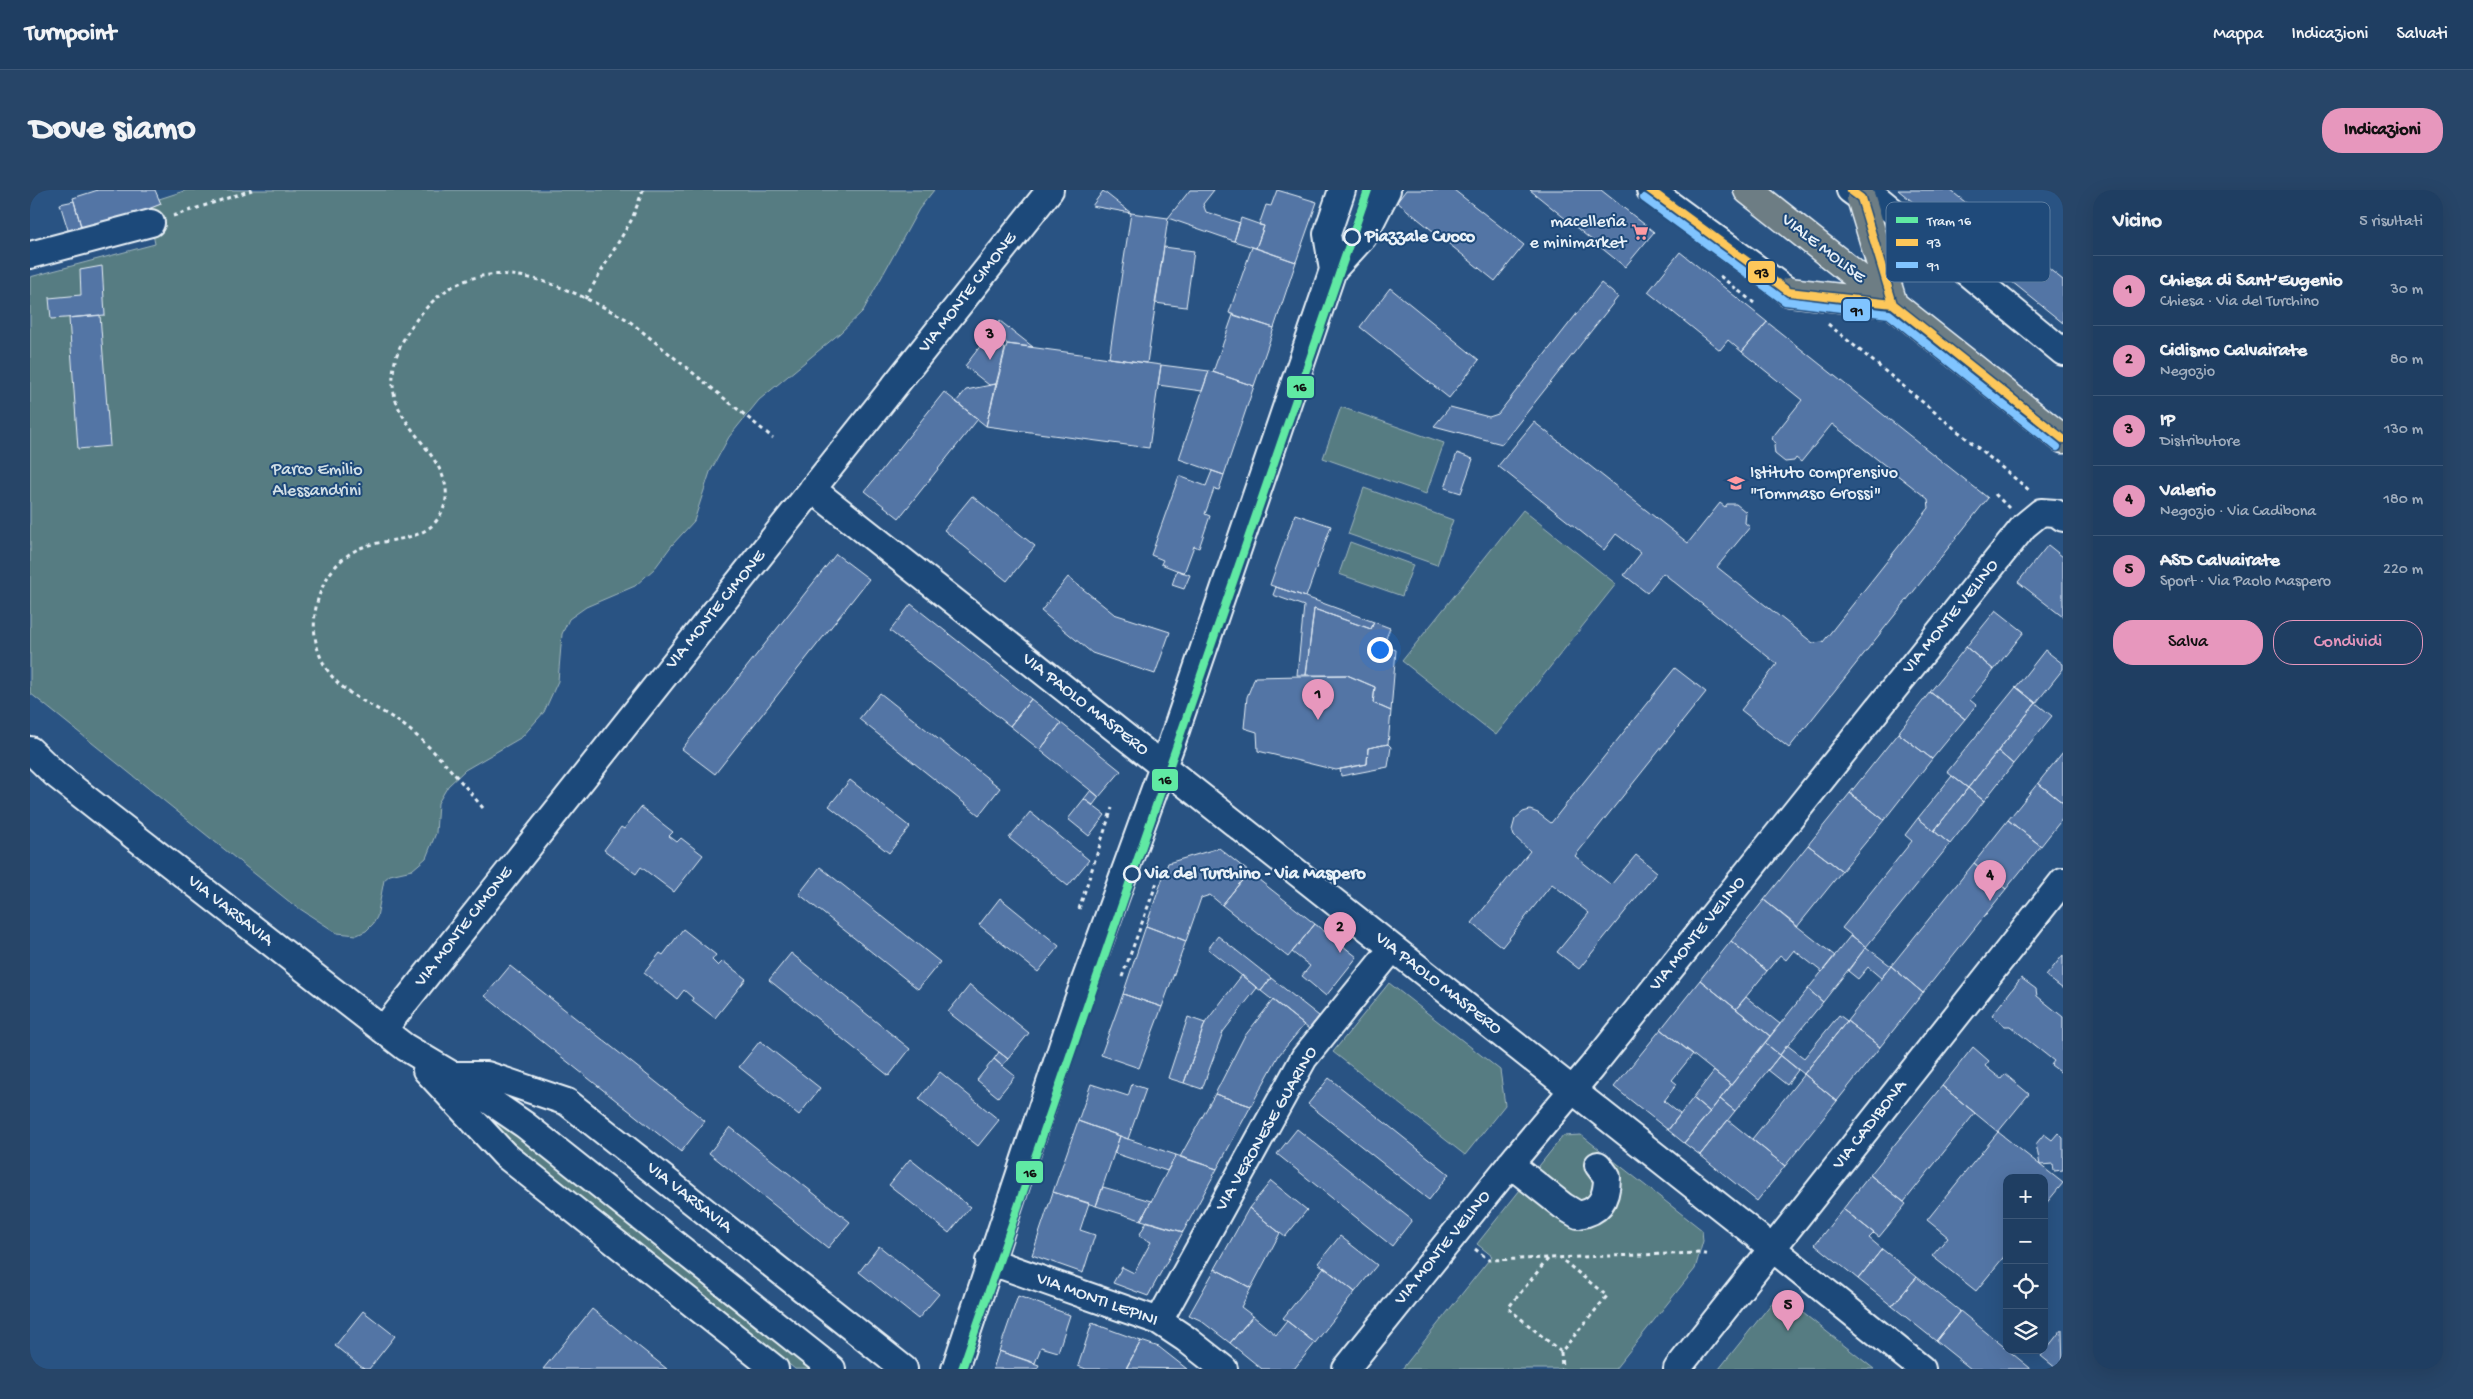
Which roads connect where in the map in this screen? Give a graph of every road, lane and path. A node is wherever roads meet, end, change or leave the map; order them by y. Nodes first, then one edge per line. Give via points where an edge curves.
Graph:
1 (252, 190) edge
2 (643, 190) edge
3 (1050, 190) edge
4 (1342, 190) edge
5 (1387, 190) edge
6 (1650, 190) edge
7 (1748, 190) edge
8 (1856, 194) edge
9 (1886, 206) edge
10 (151, 223) joint
11 (30, 255) edge
12 (1333, 270) junction
13 (1978, 282) edge
14 (1789, 292) joint
15 (585, 299) junction
16 (1893, 304) junction
17 (1820, 317) dead end
18 (2063, 352) edge
19 (773, 438) dead end
20 (2063, 439) edge
21 (812, 489) junction
22 (2060, 515) edge
23 (30, 750) edge
24 (30, 758) edge
25 (1163, 766) junction
26 (55, 774) junction
27 (483, 808) dead end
28 (1112, 808) dead end
29 (2063, 881) edge
30 (1157, 882) dead end
31 (1079, 909) dead end
32 (1392, 949) junction
33 (1122, 977) dead end
34 (383, 1030) junction
35 (405, 1048) junction
36 (452, 1075) junction
37 (1572, 1090) junction
38 (1510, 1164) junction
39 (1598, 1165) dead end
40 (1772, 1249) junction
41 (1710, 1255) dead end
42 (1560, 1258) junction
43 (1548, 1259) junction
44 (1489, 1260) dead end
45 (989, 1261) junction
46 (1159, 1321) junction
47 (1561, 1352) junction
48 (775, 1369) edge
49 (832, 1369) edge
50 (904, 1369) edge
51 (955, 1369) edge
52 (1224, 1369) edge
53 (1346, 1369) edge
54 (1562, 1369) edge
55 (1677, 1369) edge
56 (1922, 1369) edge

1 - 10 path
2 - 15 path via 632,219
3 - 21 street, VIA MONTE CIMONE
4 - 12 street via 1327,234
5 - 12 street via 1363,237
6 - 14 street
7 - 16 main road, VIALE MOLISE
8 - 9 street via 1878,199
8 - 16 main road
10 - 11 street
12 - 25 street
13 - 18 street
14 - 16 main road
15 - 19 path via 628,320
15 - 27 path via 535,278 490,274 455,284 425,309 402,343 393,379 396,401 408,425 437,462 443,476 447,494 444,507 426,531 362,547 347,556 331,572 318,595 314,615 319,653 340,686 402,724 446,765
16 - 20 main road, VIALE MOLISE
17 - 22 path
21 - 25 street, VIA PAOLO MASPERO
21 - 34 street, VIA MONTE CIMONE
22 - 37 street, VIA MONTE VELINO via 2041,512 2024,526
23 - 26 street, VIA VARSAVIA
24 - 26 street, VIA VARSAVIA
25 - 32 street, VIA PAOLO MASPERO
25 - 45 street via 1074,1011
26 - 34 street, VIA VARSAVIA
28 - 31 path
29 - 40 street, VIA CADIBONA
30 - 33 path
32 - 37 street, VIA PAOLO MASPERO
32 - 46 street, VIA VERONESE GUARINO via 1304,1058
34 - 35 street, VIA VARSAVIA
35 - 36 street, VIA VARSAVIA
35 - 48 street, VIA VARSAVIA via 505,1155
36 - 49 street, VIA VARSAVIA via 525,1125
36 - 50 street, VIA VARSAVIA via 487,1076 568,1102
37 - 38 street, VIA MONTE VELINO
37 - 40 street, VIA PAOLO MASPERO
38 - 39 street via 1578,1215 1594,1211 1606,1194 1607,1177
38 - 53 street, VIA MONTE VELINO
40 - 55 street, VIA CADIBONA
40 - 56 street, VIA PAOLO MASPERO
41 - 42 path
42 - 43 path
42 - 47 path via 1607,1296
43 - 44 path
43 - 47 path via 1508,1308
45 - 46 street, VIA MONTI LEPINI
45 - 51 street
46 - 52 street, VIA MONTI LEPINI
47 - 54 path

